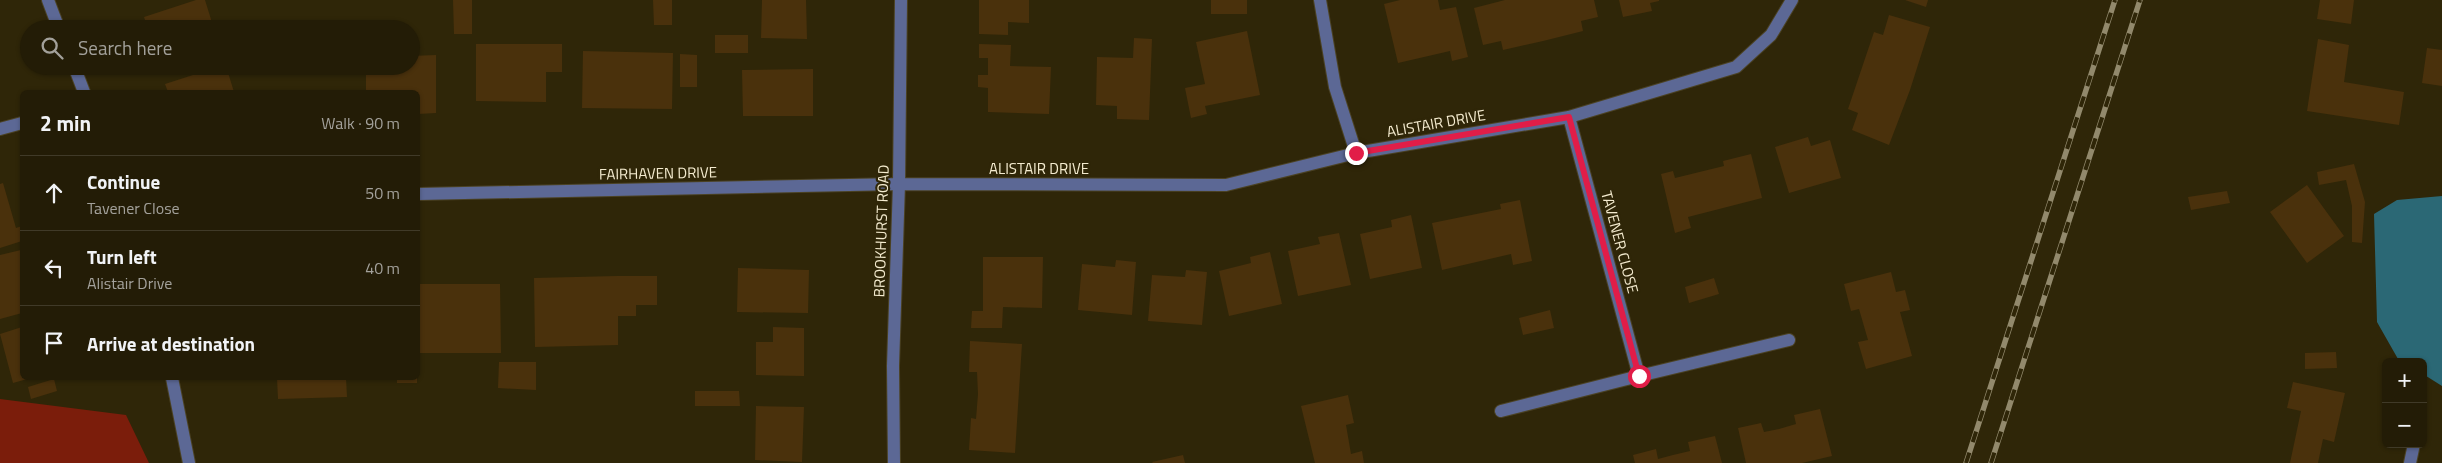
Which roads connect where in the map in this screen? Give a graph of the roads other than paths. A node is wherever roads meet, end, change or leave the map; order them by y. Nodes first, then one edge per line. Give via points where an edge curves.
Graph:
1 (48, 0) edge
2 (901, 0) edge
3 (1320, 0) edge
4 (1792, 0) edge
5 (56, 20) edge
6 (77, 75) edge
7 (83, 90) edge
8 (1569, 117) junction
9 (20, 124) edge
10 (0, 129) edge
11 (1356, 153) junction
12 (900, 184) junction
13 (420, 194) edge
14 (1789, 340) dead end
15 (1639, 376) junction
16 (172, 380) edge
17 (1501, 411) dead end
18 (2413, 448) edge
19 (189, 463) edge
20 (894, 463) edge
21 (2410, 463) edge

1 - 5 street
2 - 12 street, BROOKHURST ROAD
3 - 11 street via 1335,87
4 - 8 street, ALISTAIR DRIVE via 1771,35 1736,67
6 - 7 street
8 - 11 street, ALISTAIR DRIVE
8 - 15 street, TAVENER CLOSE
9 - 10 street
11 - 12 street, ALISTAIR DRIVE via 1226,185
12 - 13 street, FAIRHAVEN DRIVE
12 - 20 street, BROOKHURST ROAD via 893,366
14 - 15 street
15 - 17 street
16 - 19 street
18 - 21 street

